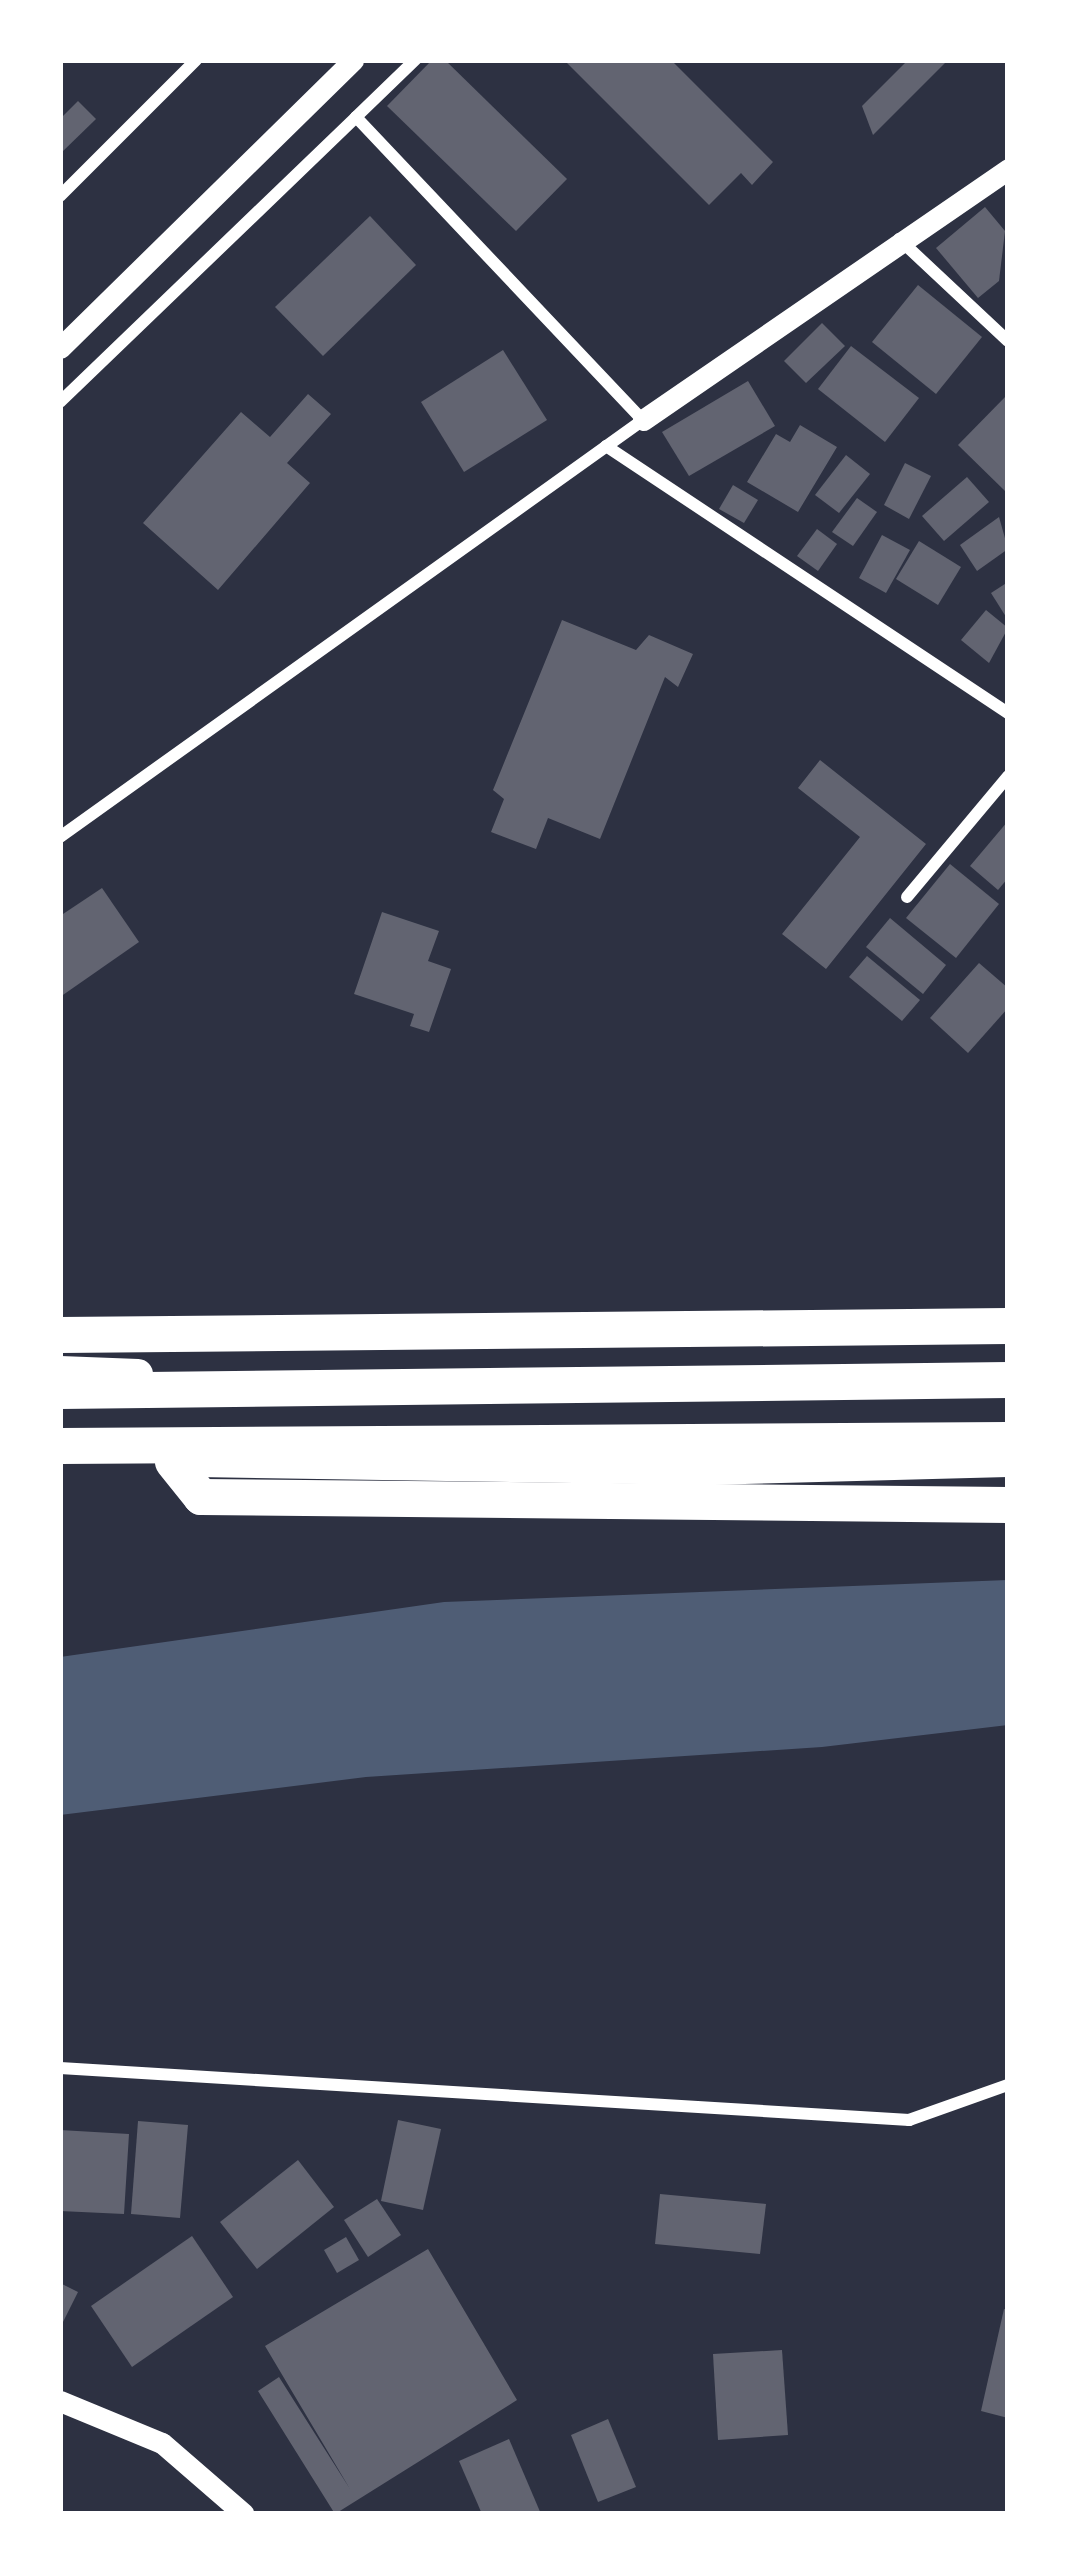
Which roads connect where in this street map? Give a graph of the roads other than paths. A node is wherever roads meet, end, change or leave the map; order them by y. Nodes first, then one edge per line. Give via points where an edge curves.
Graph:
1 (196, 60) edge
2 (353, 60) edge
3 (415, 60) edge
4 (356, 118) junction
5 (1008, 169) edge
6 (60, 196) edge
7 (898, 238) junction
8 (1008, 341) edge
9 (60, 348) edge
10 (60, 402) edge
11 (644, 420) junction
12 (606, 446) junction
13 (1008, 712) edge
14 (1008, 776) edge
15 (60, 837) edge
16 (907, 897) dead end
17 (1008, 1326) edge
18 (60, 1335) edge
19 (1008, 1370) edge
20 (60, 1371) edge
21 (1008, 1380) edge
22 (60, 1391) edge
23 (1008, 1441) edge
24 (60, 1447) edge
25 (60, 1456) edge
26 (172, 1462) junction
27 (1008, 1462) edge
28 (1008, 1504) edge
29 (60, 2068) edge
30 (1008, 2085) edge
31 (60, 2401) edge
32 (244, 2514) edge

1 - 6 street
2 - 9 street
3 - 4 street
4 - 10 street
4 - 11 street
5 - 7 street
7 - 8 street
7 - 11 street
11 - 12 street
12 - 13 street
12 - 15 street
14 - 16 street
17 - 18 highway
19 - 20 main road via 322,1380
21 - 22 highway
23 - 24 highway
25 - 26 main road
26 - 27 main road via 704,1470
26 - 28 highway via 201,1497
29 - 30 street via 909,2120
31 - 32 street via 162,2443

